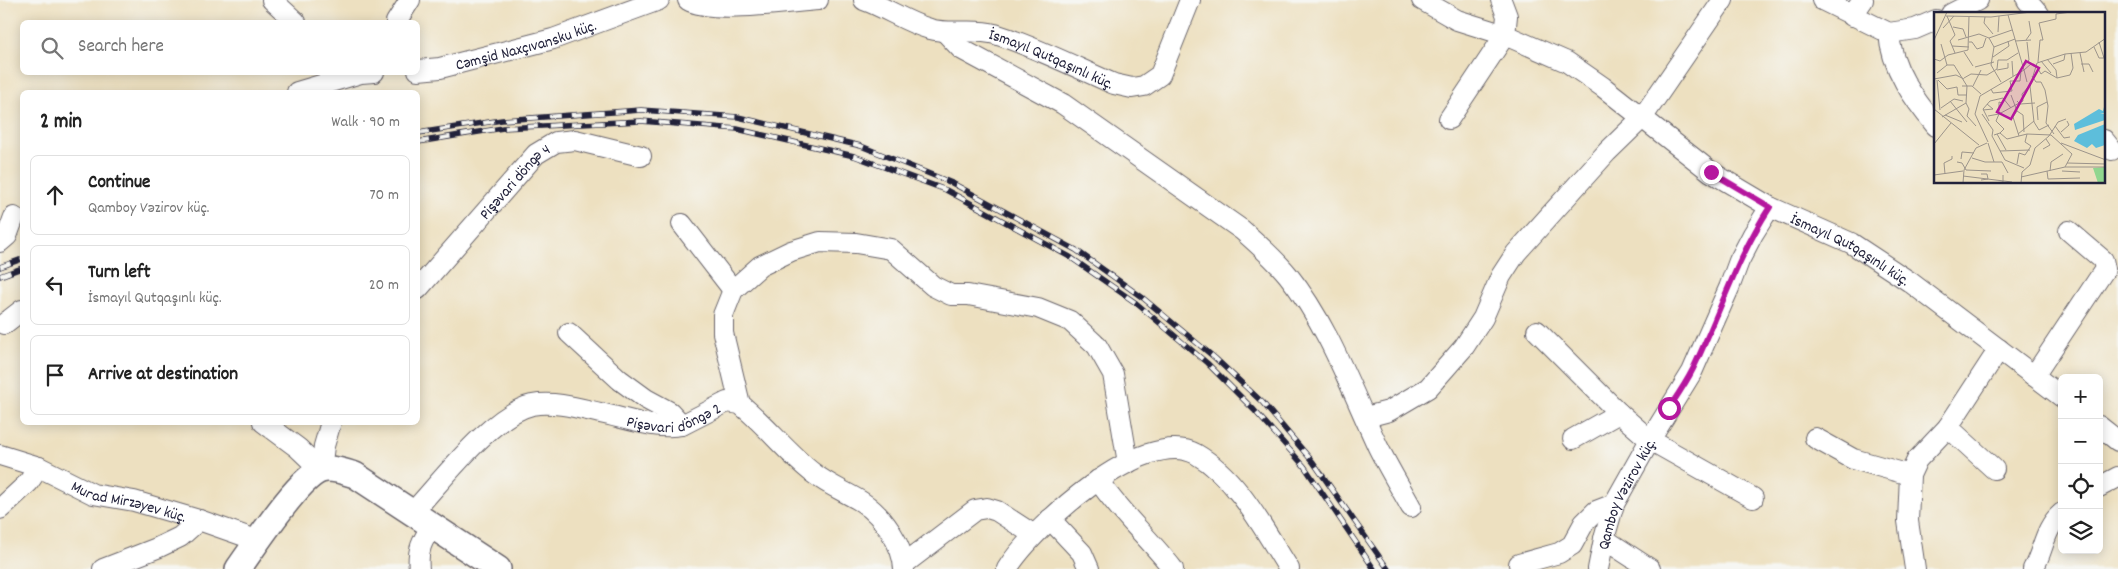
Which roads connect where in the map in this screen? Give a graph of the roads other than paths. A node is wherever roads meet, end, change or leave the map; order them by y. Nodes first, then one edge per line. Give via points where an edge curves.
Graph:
1 (272, 0) edge
2 (410, 0) edge
3 (660, 0) edge
4 (688, 0) edge
5 (818, 0) edge
6 (864, 0) edge
7 (1190, 0) edge
8 (1422, 0) edge
9 (1500, 0) edge
10 (1723, 0) edge
11 (1822, 0) edge
12 (1978, 0) edge
13 (2027, 0) edge
14 (1858, 8) edge
15 (1955, 12) edge
16 (2037, 12) edge
17 (294, 20) edge
18 (397, 20) edge
19 (1934, 21) edge
20 (945, 32) junction
21 (1889, 33) junction
22 (1505, 35) junction
23 (420, 70) edge
24 (344, 75) edge
25 (328, 77) edge
26 (301, 90) edge
27 (1642, 118) junction
28 (1449, 119) dead end
29 (1934, 124) edge
30 (641, 156) dead end
31 (1770, 207) junction
32 (12, 214) edge
33 (682, 224) dead end
34 (2069, 231) dead end
35 (0, 242) edge
36 (420, 287) edge
37 (733, 290) junction
38 (20, 312) edge
39 (4, 324) dead end
40 (1537, 331) dead end
41 (569, 333) dead end
42 (1999, 349) junction
43 (2034, 376) junction
44 (2058, 394) edge
45 (740, 404) junction
46 (1619, 413) junction
47 (1366, 417) junction
48 (267, 425) edge
49 (330, 425) edge
50 (682, 426) junction
51 (1948, 427) junction
52 (2103, 429) edge
53 (1815, 438) dead end
54 (1573, 439) dead end
55 (1650, 440) junction
56 (2118, 441) edge
57 (0, 456) edge
58 (1128, 463) junction
59 (39, 467) junction
60 (1994, 469) dead end
61 (320, 470) junction
62 (1910, 475) junction
63 (2118, 477) edge
64 (1098, 480) junction
65 (2103, 485) edge
66 (1753, 498) dead end
67 (1614, 504) junction
68 (1411, 507) dead end
69 (0, 508) edge
70 (2058, 516) edge
71 (422, 519) junction
72 (1050, 519) junction
73 (199, 520) junction
74 (1034, 535) junction
75 (1604, 539) junction
76 (259, 541) junction
77 (1519, 564) dead end
78 (904, 567) edge
79 (103, 569) edge
80 (238, 569) edge
81 (420, 569) edge
82 (498, 569) edge
83 (1007, 569) edge
84 (1089, 569) edge
85 (1173, 569) edge
86 (1289, 569) edge
87 (1598, 569) edge
88 (1650, 569) edge
89 (1915, 569) edge
90 (2033, 569) edge

1 - 17 street
2 - 18 street
3 - 23 street, Cəmşid Naxçıvansku küç. via 552,39 440,68
4 - 5 street via 695,4 720,6
6 - 20 street, İsmayıl Qutqaşınlı küç. via 913,24
7 - 20 street, İsmayıl Qutqaşınlı küç. via 1160,75 1144,86 1132,88 1114,84 991,33
8 - 22 street, İsmayıl Qutqaşınlı küç. via 1457,20
9 - 22 street via 1507,16
10 - 27 street
11 - 14 street
12 - 15 street
13 - 16 street
14 - 21 street
19 - 21 street via 1915,29
20 - 47 street via 961,49 1063,104 1242,230 1288,276 1318,321
21 - 29 street via 1894,60 1915,101
22 - 27 street, İsmayıl Qutqaşınlı küç. via 1567,62
22 - 28 street
24 - 25 street
25 - 26 street
27 - 31 street, İsmayıl Qutqaşınlı küç. via 1711,172
27 - 47 street via 1606,152 1516,253 1501,276 1483,318 1464,347 1428,388 1389,411
30 - 36 street, Pişəvari döngə 4 via 575,140 556,142 536,154
31 - 42 street, İsmayıl Qutqaşınlı küç. via 1851,244 1910,282
31 - 55 street, Qamboy Vəzirov küç. via 1739,261 1692,372
32 - 35 street via 7,236
33 - 37 street
34 - 43 street via 2103,260 2105,269
37 - 45 street via 723,315 723,333
37 - 58 street via 760,266 791,250 820,242 856,243 891,249 933,286 951,295 968,295 1038,308 1070,321 1097,346 1113,374
38 - 39 street
40 - 46 street
41 - 50 street via 620,380 670,412
42 - 43 street, İsmayıl Qutqaşınlı küç.
42 - 51 street
43 - 44 street, İsmayıl Qutqaşınlı küç.
45 - 50 street, Pişəvari döngə 2 via 727,402
45 - 78 street, Pişəvari döngə 2 via 813,473 863,503 878,516 891,533
46 - 54 street
46 - 55 street
47 - 68 street
48 - 61 street via 298,448
49 - 61 street
50 - 71 street, Pişəvari döngə 2 via 658,426 561,404 533,405 509,413 489,430
51 - 60 street
51 - 62 street via 1917,460
52 - 56 street
53 - 62 street via 1853,459
55 - 66 street
55 - 67 street, Qamboy Vəzirov küç.
57 - 59 street, Murad Mirzəyev küç.
58 - 64 street
58 - 86 street via 1153,453 1174,450 1194,453 1214,467 1232,486
59 - 69 street
59 - 73 street, Murad Mirzəyev küç. via 92,494 134,501
61 - 71 street via 336,470 355,476
61 - 76 street via 292,495
62 - 89 street via 1908,520
63 - 65 street
64 - 72 street
64 - 85 street via 1120,510
67 - 75 street, Qamboy Vəzirov küç.
67 - 77 street via 1596,511 1584,523 1572,545 1558,553
70 - 90 street via 2047,533
71 - 81 street, Pişəvari döngə 2 via 418,554
71 - 82 street
72 - 74 street
72 - 84 street via 1082,553
73 - 76 street, Murad Mirzəyev küç.
73 - 79 street via 180,537
74 - 78 street via 998,511 987,508 975,510
74 - 83 street
75 - 87 street, Qamboy Vəzirov küç.
75 - 88 street
76 - 80 street

